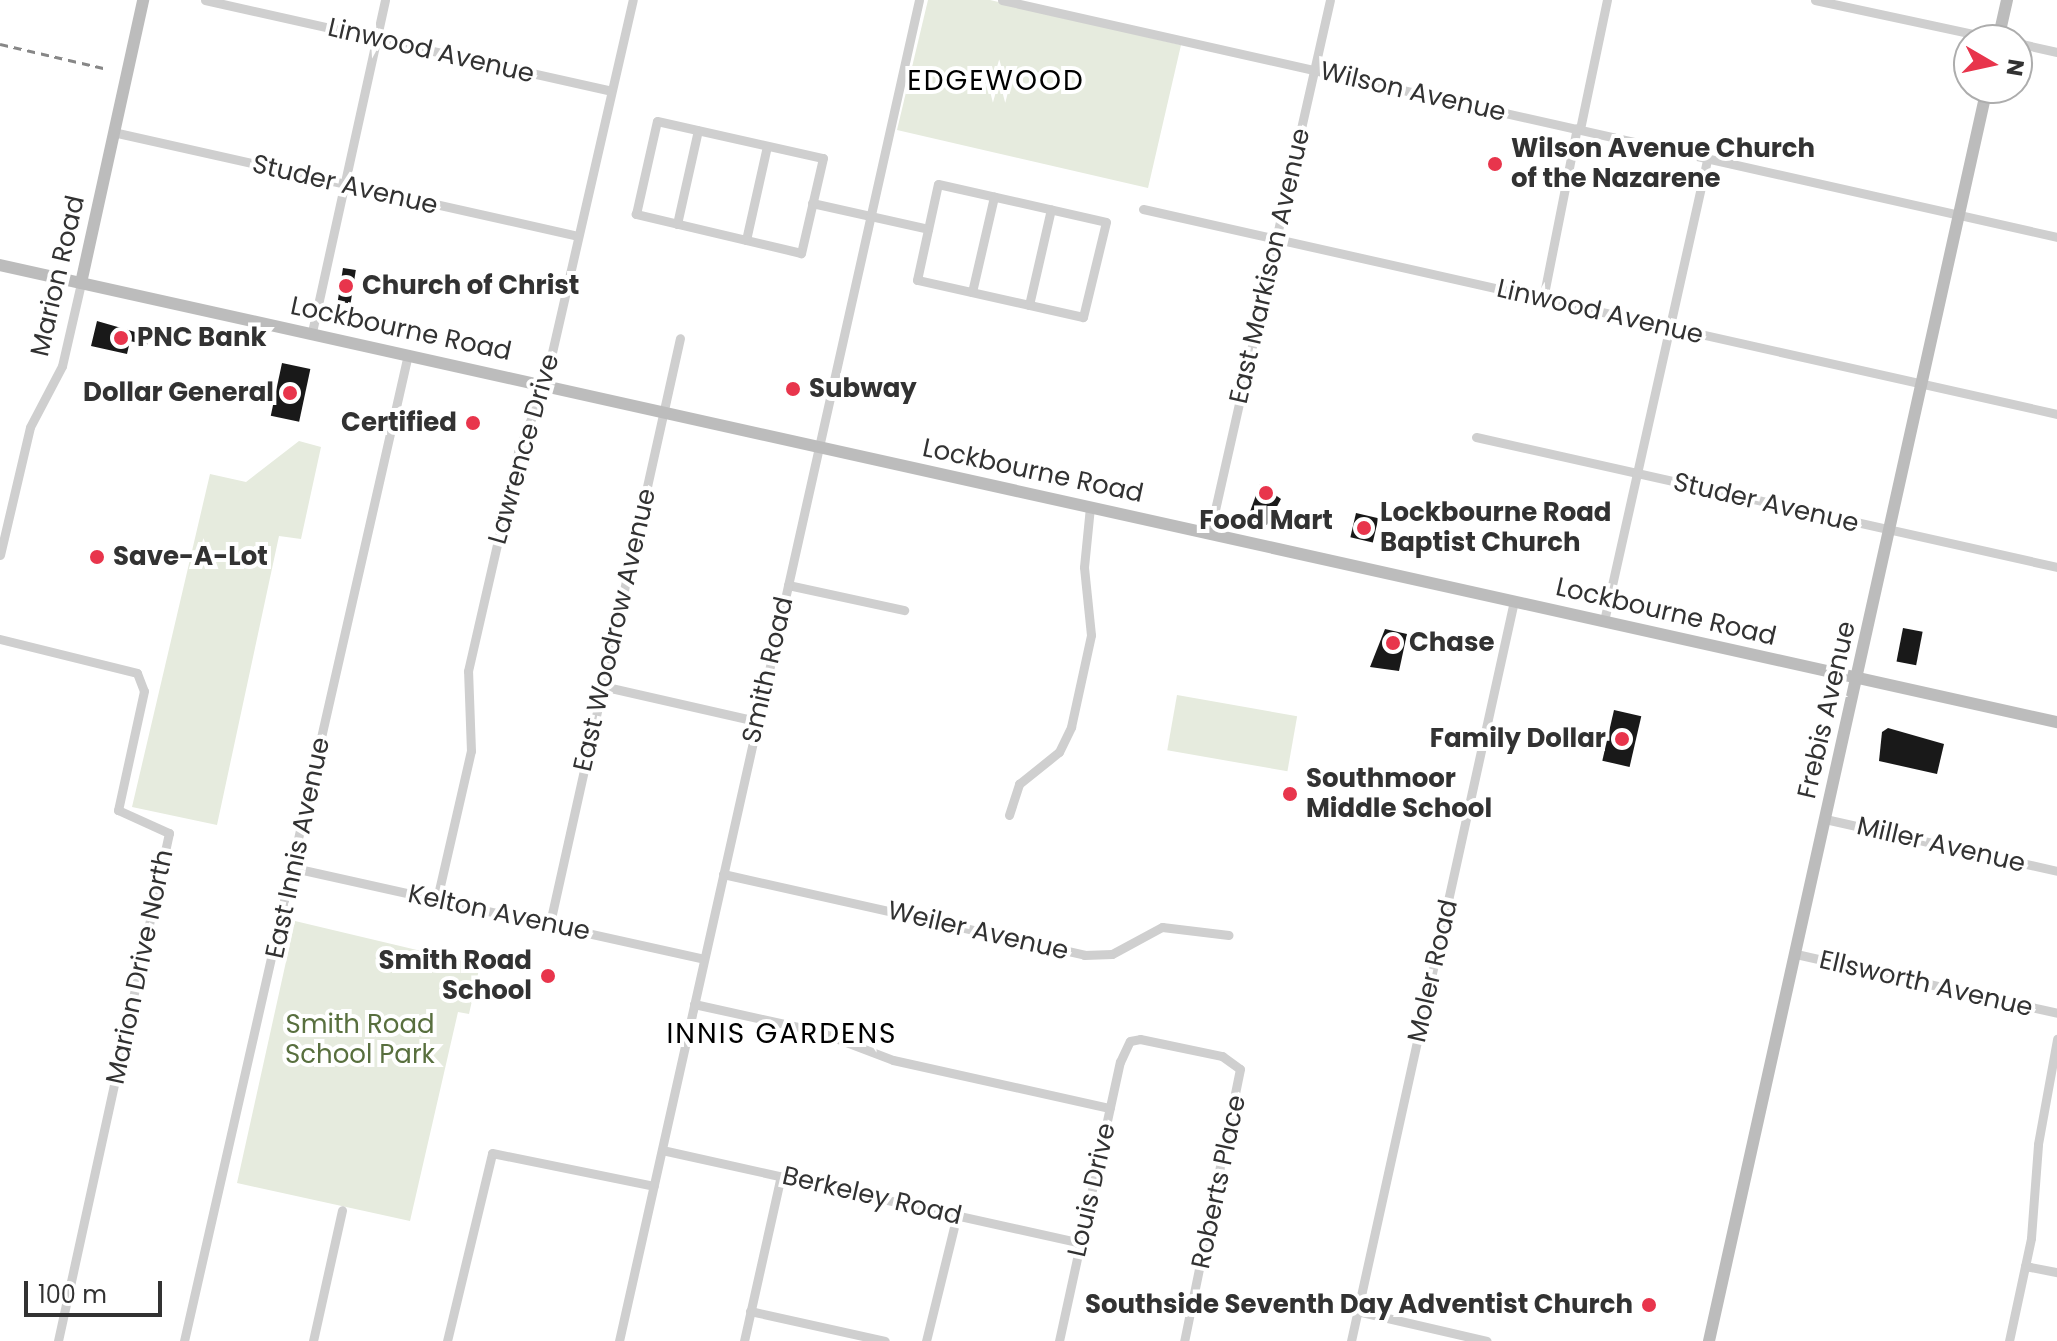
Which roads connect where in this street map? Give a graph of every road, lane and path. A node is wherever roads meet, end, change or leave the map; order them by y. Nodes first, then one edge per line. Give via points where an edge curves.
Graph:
1 (143, 0) edge
2 (205, 0) edge
3 (385, 0) edge
4 (633, 0) edge
5 (919, 0) edge
6 (1002, 0) edge
7 (1330, 0) edge
8 (1607, 0) edge
9 (1815, 0) edge
10 (2007, 0) edge
11 (2002, 24) edge
12 (1953, 30) edge
13 (376, 39) junction
14 (2033, 47) edge
15 (2057, 52) edge
16 (1314, 70) junction
17 (611, 91) junction
18 (1983, 104) edge
19 (1578, 128) junction
20 (698, 130) junction
21 (113, 132) junction
22 (767, 146) junction
23 (1707, 159) junction
24 (344, 184) junction
25 (994, 197) junction
26 (812, 203) junction
27 (1051, 209) junction
28 (1143, 209) dead end
29 (1959, 215) junction
30 (871, 217) junction
31 (677, 224) junction
32 (928, 229) junction
33 (578, 236) junction
34 (2057, 237) edge
35 (1276, 239) junction
36 (746, 240) junction
37 (0, 265) edge
38 (81, 283) junction
39 (972, 292) junction
40 (1543, 299) junction
41 (1029, 305) junction
42 (1670, 327) junction
43 (312, 332) junction
44 (680, 338) dead end
45 (408, 354) junction
46 (545, 383) junction
47 (1922, 383) junction
48 (663, 410) junction
49 (2057, 414) edge
50 (1476, 437) dead end
51 (817, 445) junction
52 (1637, 474) junction
53 (1090, 507) junction
54 (1889, 530) junction
55 (1210, 532) junction
56 (0, 555) edge
57 (2057, 567) edge
58 (788, 585) junction
59 (1514, 601) junction
60 (904, 610) dead end
61 (1604, 621) junction
62 (0, 639) edge
63 (1857, 678) junction
64 (602, 686) junction
65 (756, 721) junction
66 (2057, 722) edge
67 (1009, 815) dead end
68 (1825, 819) junction
69 (294, 868) junction
70 (2057, 871) edge
71 (723, 874) junction
72 (437, 899) junction
73 (550, 923) junction
74 (1229, 935) dead end
75 (1796, 954) junction
76 (704, 959) junction
77 (694, 1004) junction
78 (2057, 1013) edge
79 (2057, 1039) edge
80 (1130, 1041) joint
81 (1110, 1108) junction
82 (662, 1150) junction
83 (781, 1176) junction
84 (654, 1186) junction
85 (342, 1210) dead end
86 (957, 1215) junction
87 (1081, 1243) junction
88 (2025, 1266) junction
89 (2057, 1272) edge
90 (750, 1311) junction
91 (1357, 1311) junction
92 (58, 1341) edge
93 (184, 1341) edge
94 (313, 1341) edge
95 (447, 1341) edge
96 (619, 1341) edge
97 (744, 1341) edge
98 (885, 1341) edge
99 (926, 1341) edge
100 (1059, 1341) edge
101 (1184, 1341) edge
102 (1351, 1341) edge
103 (1487, 1341) edge
104 (1709, 1341) edge
105 (2009, 1341) edge

1 - 21 main road, Marion Road
2 - 13 street, Linwood Avenue
3 - 13 street
4 - 17 street, Lawrence Drive
5 - 30 street, Smith Road
6 - 16 street, Wilson Avenue
7 - 16 street, East Markison Avenue
8 - 19 street
9 - 12 street
10 - 11 main road
13 - 17 street, Linwood Avenue
13 - 24 street
14 - 15 street
16 - 19 street, Wilson Avenue
16 - 35 street, East Markison Avenue
17 - 33 street, Lawrence Drive
18 - 29 main road, Frebis Avenue
19 - 23 street, Wilson Avenue
19 - 40 street
20 - 22 street
20 - 31 street
20 - 31 street via 657,121 636,214
21 - 24 street, Studer Avenue
21 - 38 main road, Marion Road
22 - 26 street via 823,158
22 - 36 street
23 - 29 street, Wilson Avenue
23 - 42 street
24 - 33 street, Studer Avenue
24 - 43 street
25 - 27 street
25 - 32 street via 938,184
25 - 39 street
26 - 30 street
26 - 36 street via 801,253
27 - 41 street
27 - 41 street via 1106,222 1083,317
28 - 35 street, Linwood Avenue
29 - 34 street, Wilson Avenue
29 - 47 main road, Frebis Avenue
30 - 32 street
30 - 51 street, Smith Road
31 - 36 street
32 - 39 street via 917,280
33 - 46 street, Lawrence Drive
35 - 40 street, Linwood Avenue
35 - 55 street, East Markison Avenue
37 - 38 main road, Lockbourne Road
38 - 43 main road, Lockbourne Road
38 - 56 street, Marion Road via 62,366 30,427
39 - 41 street
40 - 42 street, Linwood Avenue
42 - 47 street, Linwood Avenue
42 - 52 street
43 - 45 main road, Lockbourne Road
44 - 48 street, East Woodrow Avenue
45 - 46 main road, Lockbourne Road
45 - 69 street, East Innis Avenue
46 - 48 main road, Lockbourne Road
46 - 72 street, Lawrence Drive via 518,452 468,671 471,751
47 - 49 street, Linwood Avenue
47 - 54 main road, Frebis Avenue
48 - 51 main road, Lockbourne Road
48 - 64 street, East Woodrow Avenue
50 - 52 street, Studer Avenue
51 - 53 main road, Lockbourne Road
51 - 58 street, Smith Road
52 - 54 street, Studer Avenue
52 - 61 street
53 - 55 main road, Lockbourne Road
53 - 67 street via 1084,567 1091,635 1071,727 1059,752 1019,784
54 - 57 street, Studer Avenue
54 - 63 main road, Frebis Avenue
55 - 59 main road, Lockbourne Road
58 - 60 street
58 - 65 street, Smith Road
59 - 61 main road, Lockbourne Road
59 - 91 street, Moler Road
61 - 63 main road, Lockbourne Road
62 - 92 street, Marion Drive North via 137,673 144,691 118,810 169,833
63 - 66 main road, Lockbourne Road
63 - 68 main road, Frebis Avenue
64 - 65 street
64 - 73 street, East Woodrow Avenue
65 - 71 street, Smith Road
68 - 70 street, Miller Avenue
68 - 75 main road, Frebis Avenue
69 - 72 street, Kelton Avenue
69 - 93 street, East Innis Avenue
71 - 74 street, Weiler Avenue via 1084,955 1112,954 1162,927
71 - 76 street, Smith Road
72 - 73 street, Kelton Avenue
73 - 76 street, Kelton Avenue
75 - 78 street, Ellsworth Avenue
75 - 104 main road, Frebis Avenue
76 - 77 street, Smith Road
77 - 81 street via 817,1031 893,1060
77 - 82 street, Smith Road
79 - 88 street
80 - 81 street, Louis Drive
80 - 101 street, Roberts Place via 1222,1056 1240,1069
81 - 87 street, Louis Drive
82 - 83 street, Berkeley Road
82 - 84 street, Smith Road
83 - 86 street, Berkeley Road
83 - 90 street
84 - 95 street via 492,1153
84 - 96 street, Smith Road
85 - 94 street
86 - 87 street, Berkeley Road
86 - 99 street
87 - 100 street, Louis Drive
88 - 89 street
88 - 105 street
90 - 97 street
90 - 98 street
91 - 102 street, Moler Road
91 - 103 street

